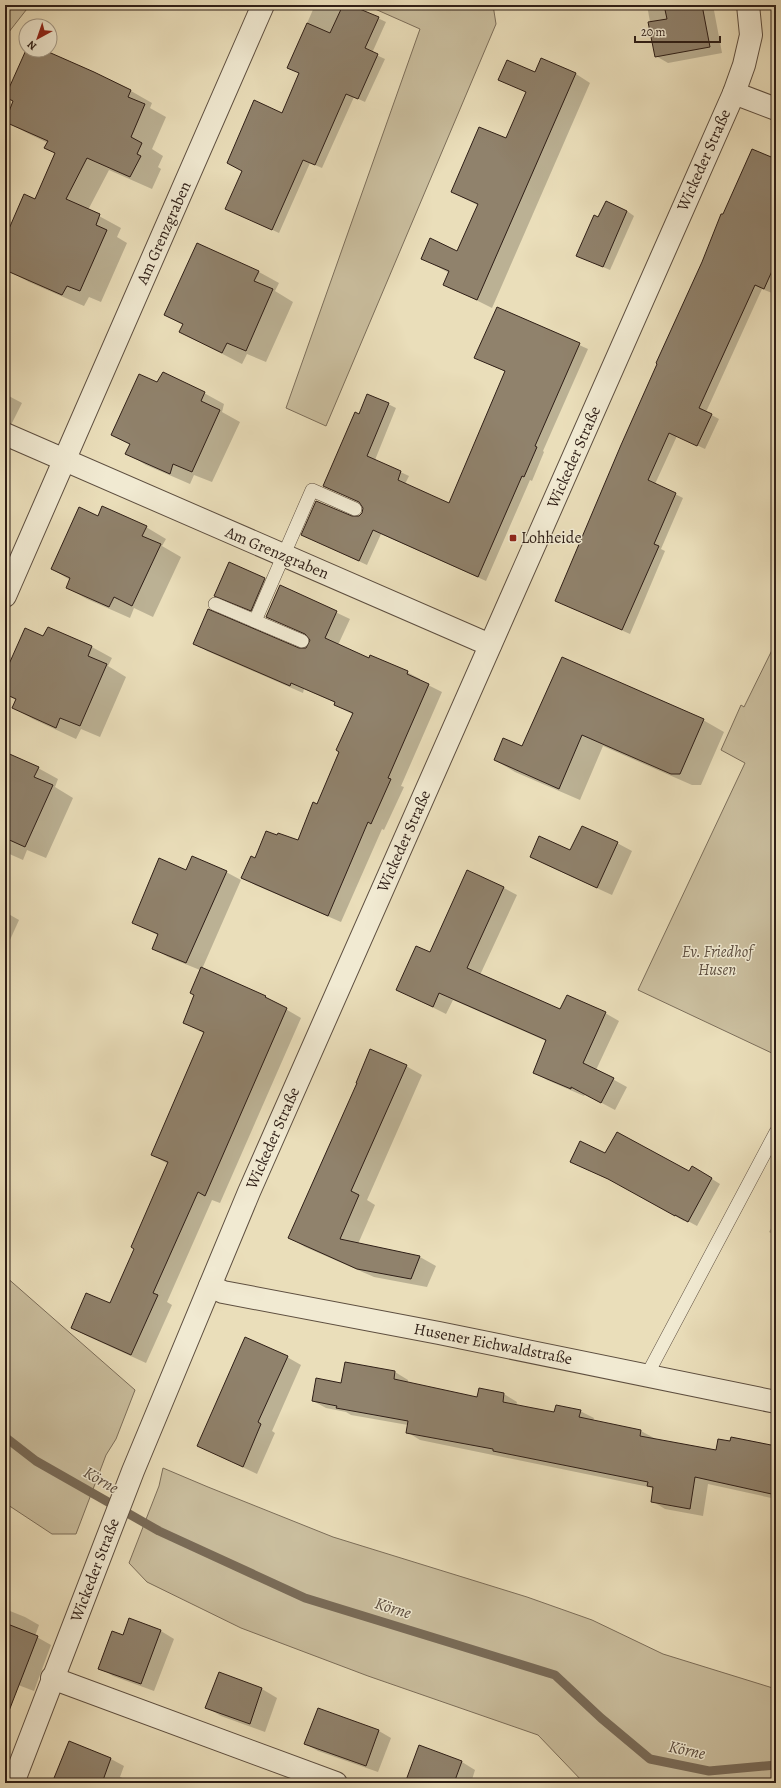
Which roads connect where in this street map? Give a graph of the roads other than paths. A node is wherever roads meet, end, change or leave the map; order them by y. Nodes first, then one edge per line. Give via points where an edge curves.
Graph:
1 (263, 5) edge
2 (748, 5) edge
3 (734, 94) junction
4 (776, 109) edge
5 (5, 434) edge
6 (64, 460) junction
7 (355, 509) dead end
8 (283, 555) junction
9 (5, 596) edge
10 (215, 604) dead end
11 (255, 621) junction
12 (302, 641) dead end
13 (490, 645) junction
14 (776, 1132) edge
15 (210, 1286) junction
16 (647, 1375) junction
17 (776, 1402) edge
18 (52, 1678) junction
19 (13, 1783) edge
20 (336, 1783) edge

1 - 6 street, Am Grenzgraben
2 - 3 street, Wickeder Straße via 750,35 744,65
3 - 4 street
3 - 13 street, Wickeder Straße
5 - 6 street, Am Grenzgraben
6 - 8 street, Am Grenzgraben
6 - 9 street, Am Grenzgraben
7 - 8 lane via 312,490
8 - 11 lane
8 - 13 street, Am Grenzgraben
10 - 11 lane
11 - 12 lane
13 - 15 street, Wickeder Straße
14 - 16 lane
15 - 16 street, Husener Eichwaldstraße via 223,1292
15 - 18 street, Wickeder Straße via 133,1471
16 - 17 street, Husener Eichwaldstraße
18 - 19 street, Wickeder Straße
18 - 20 street

